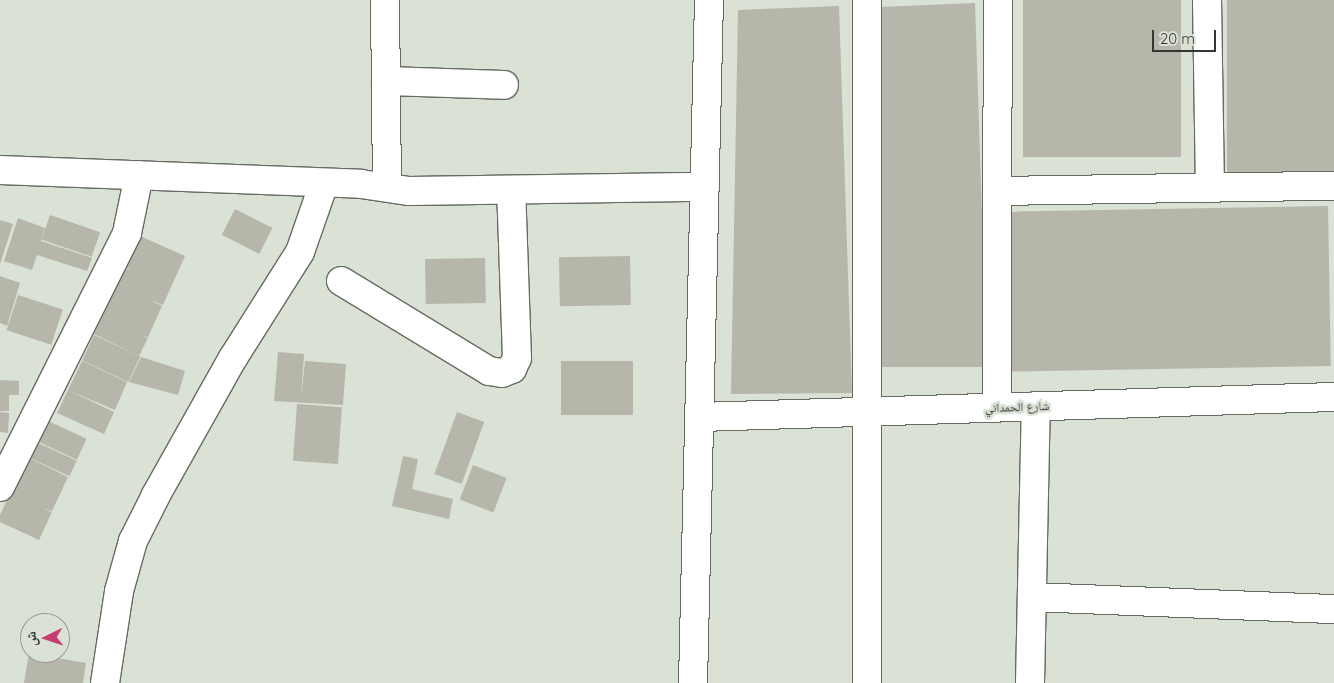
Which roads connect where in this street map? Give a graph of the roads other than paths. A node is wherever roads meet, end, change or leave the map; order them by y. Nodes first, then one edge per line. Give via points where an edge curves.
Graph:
1 (385, 0) edge
2 (866, 0) edge
3 (998, 0) edge
4 (1207, 0) edge
5 (716, 1) edge
6 (386, 81) junction
7 (504, 85) dead end
8 (0, 170) edge
9 (139, 175) junction
10 (324, 183) junction
11 (387, 186) junction
12 (705, 186) junction
13 (1334, 186) edge
14 (1210, 188) junction
15 (511, 190) junction
16 (998, 190) junction
17 (341, 281) dead end
18 (1334, 397) edge
19 (1036, 406) junction
20 (997, 407) junction
21 (866, 413) junction
22 (700, 417) junction
23 (0, 487) edge
24 (1032, 597) junction
25 (1334, 609) edge
26 (105, 683) edge
27 (693, 683) edge
28 (867, 683) edge
29 (1030, 683) edge

1 - 6 street
2 - 21 street
3 - 16 street
4 - 14 street
5 - 12 street
6 - 7 street
6 - 11 street
8 - 9 street
9 - 10 street
9 - 23 street via 127,233
10 - 11 street
10 - 26 street via 300,252 233,358 133,541 119,590
11 - 15 street via 409,191
12 - 15 street
12 - 22 street
13 - 14 street
14 - 16 street
15 - 17 street via 516,358 512,369 502,373 489,371
16 - 20 street
18 - 19 street, شارع الحمداني
19 - 20 street, شارع الحمداني
19 - 24 street
20 - 21 street, شارع الحمداني
21 - 22 street, شارع الحمداني
21 - 28 street
22 - 27 street
24 - 25 street
24 - 29 street

